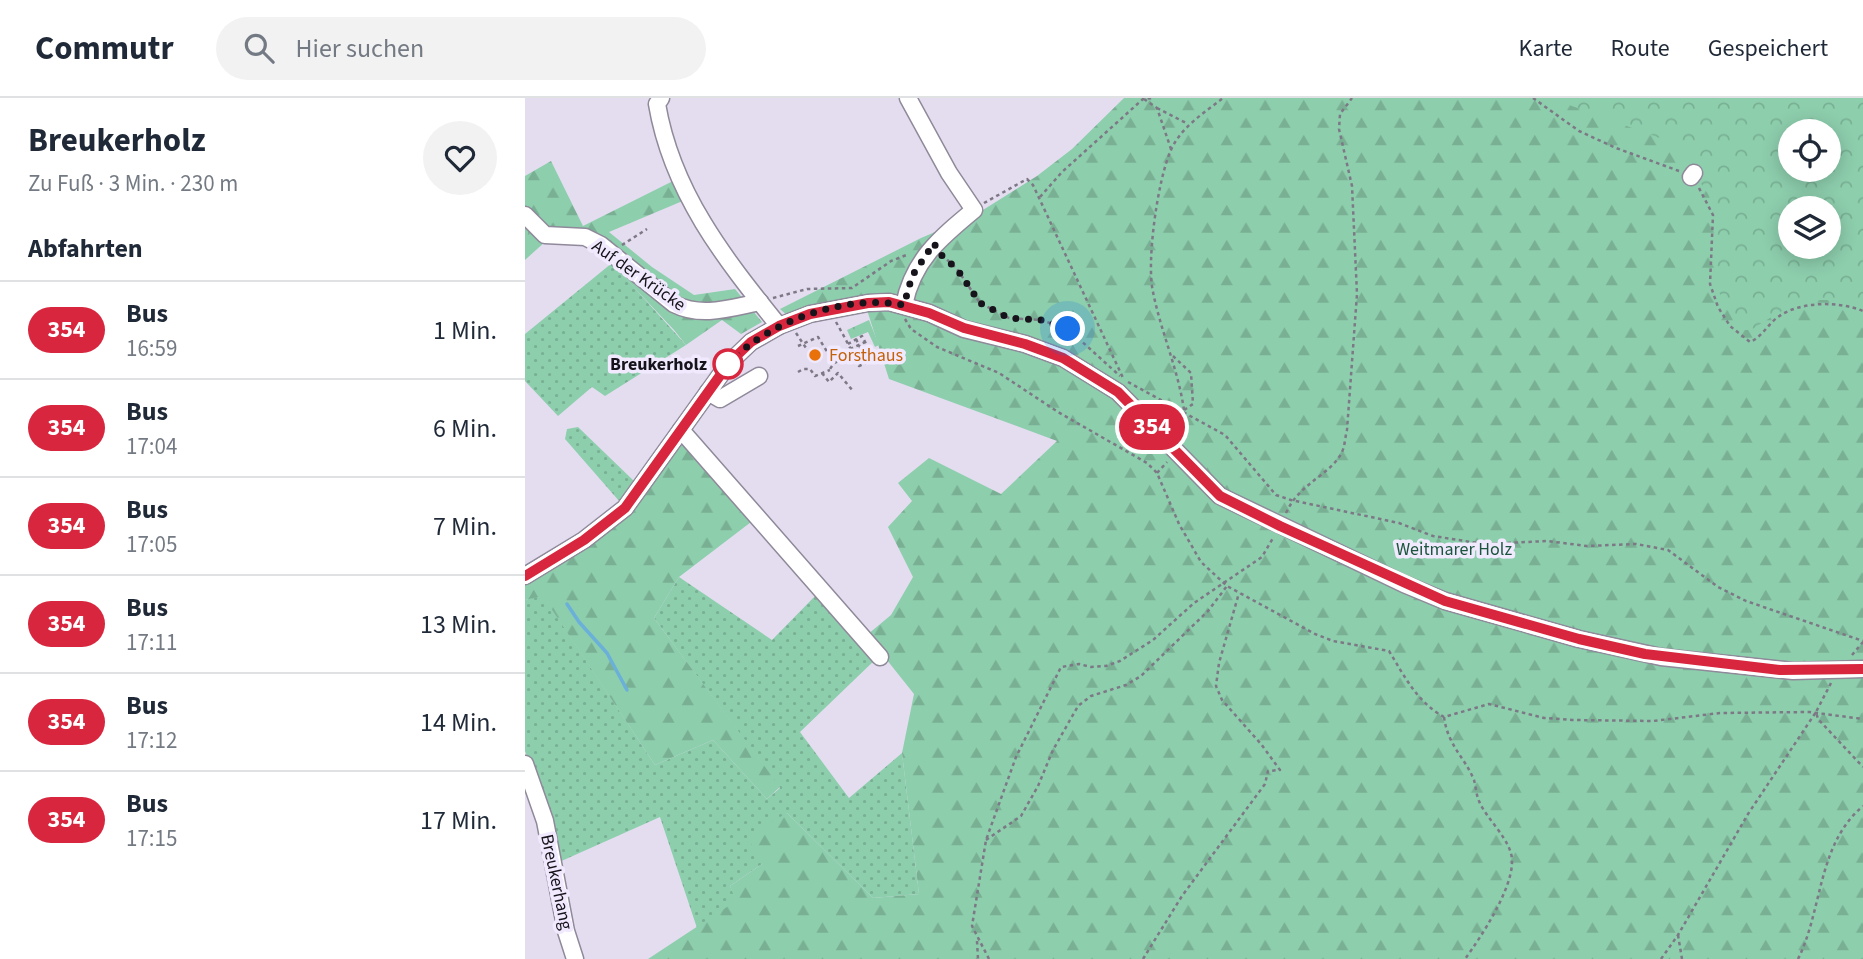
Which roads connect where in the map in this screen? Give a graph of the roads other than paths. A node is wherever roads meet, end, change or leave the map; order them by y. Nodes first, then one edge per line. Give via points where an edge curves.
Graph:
1 (661, 98) edge
2 (908, 98) edge
3 (525, 215) edge
4 (760, 302) junction
5 (904, 305) junction
6 (779, 326) junction
7 (759, 376) dead end
8 (708, 392) junction
9 (681, 430) junction
10 (525, 576) edge
11 (880, 657) dead end
12 (1863, 669) edge
13 (525, 764) edge
14 (575, 959) edge

1 - 4 street via 657,104 661,125 679,178 726,261
2 - 5 street via 974,209 934,243 912,276
3 - 4 street, Auf der Krücke via 545,234 585,237 685,309 714,312
4 - 6 street
5 - 6 street via 868,303 810,314
5 - 12 street via 964,328 1050,352 1121,386 1175,451 1214,490 1238,506 1404,584 1471,610 1640,653 1759,668
6 - 8 street via 739,352
7 - 8 street via 720,399
8 - 9 street
9 - 10 street via 625,508
9 - 11 street
13 - 14 street, Breukerhang via 545,821

